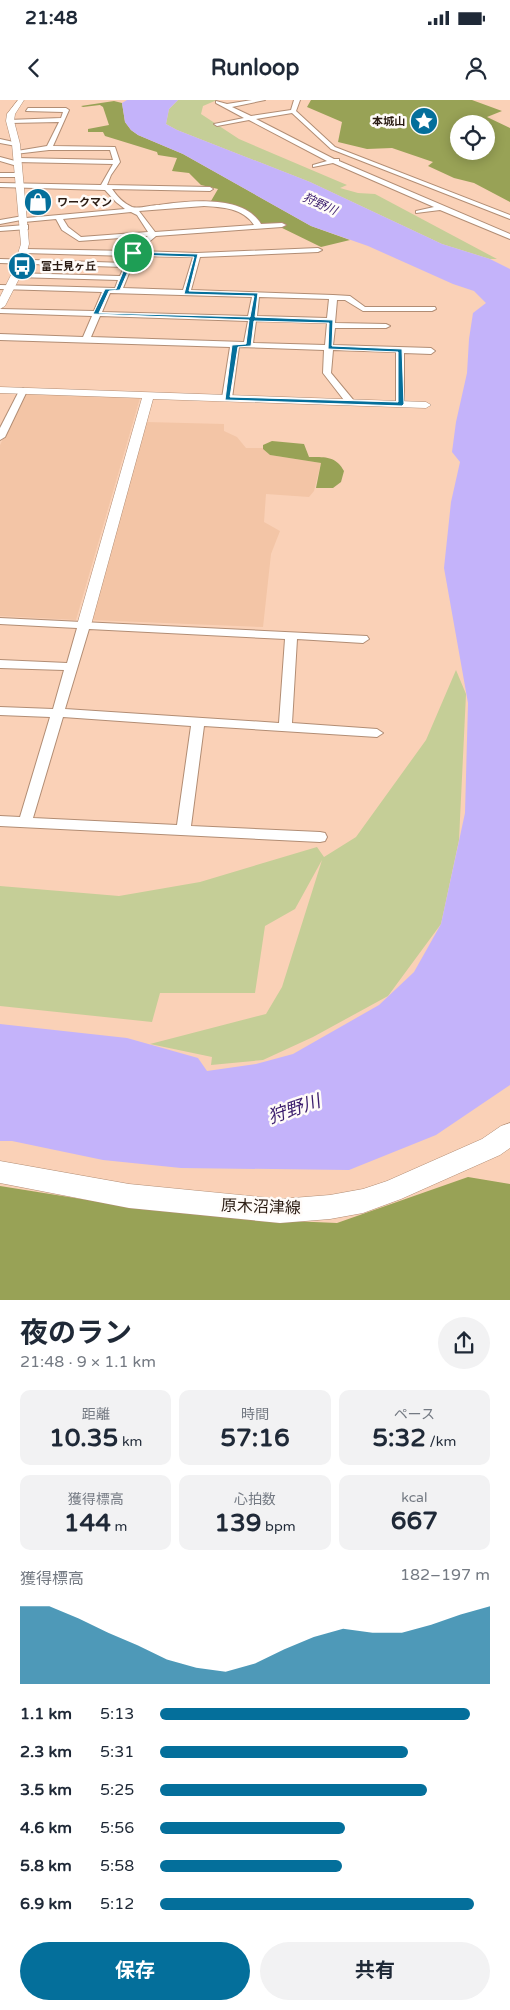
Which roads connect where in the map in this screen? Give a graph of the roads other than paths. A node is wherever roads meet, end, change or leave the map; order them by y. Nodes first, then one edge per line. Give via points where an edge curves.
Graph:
1 (20, 100) edge
2 (262, 100) edge
3 (297, 100) edge
4 (218, 102) dead end
5 (226, 106) junction
6 (28, 110) dead end
7 (293, 111) junction
8 (249, 118) junction
9 (63, 120) junction
10 (0, 121) edge
11 (10, 121) junction
12 (217, 124) dead end
13 (0, 141) edge
14 (16, 144) junction
15 (49, 148) junction
16 (352, 156) junction
17 (0, 159) edge
18 (17, 159) junction
19 (333, 161) junction
20 (117, 162) junction
21 (315, 166) dead end
22 (0, 175) edge
23 (18, 175) junction
24 (0, 185) edge
25 (18, 185) junction
26 (105, 188) junction
27 (210, 189) dead end
28 (163, 196) junction
29 (466, 202) junction
30 (441, 207) junction
31 (132, 210) junction
32 (418, 212) dead end
33 (58, 217) junction
34 (510, 217) edge
35 (0, 222) edge
36 (24, 222) junction
37 (282, 225) dead end
38 (258, 226) junction
39 (0, 229) edge
40 (153, 234) junction
41 (510, 236) edge
42 (24, 250) junction
43 (318, 250) dead end
44 (133, 253) junction
45 (197, 256) junction
46 (0, 261) edge
47 (21, 262) junction
48 (128, 265) junction
49 (16, 275) junction
50 (123, 278) junction
51 (0, 287) edge
52 (10, 287) junction
53 (107, 290) junction
54 (118, 290) junction
55 (186, 293) junction
56 (256, 294) junction
57 (333, 297) junction
58 (0, 306) edge
59 (432, 309) dead end
60 (0, 311) edge
61 (96, 314) junction
62 (252, 319) junction
63 (331, 323) junction
64 (386, 326) dead end
65 (0, 337) edge
66 (86, 340) junction
67 (235, 345) junction
68 (248, 346) junction
69 (330, 347) junction
70 (400, 350) junction
71 (431, 351) dead end
72 (0, 390) edge
73 (23, 391) junction
74 (148, 396) junction
75 (227, 398) junction
76 (350, 402) junction
77 (402, 404) junction
78 (426, 405) dead end
79 (0, 437) edge
80 (0, 621) edge
81 (84, 625) junction
82 (291, 635) junction
83 (364, 638) dead end
84 (0, 664) edge
85 (71, 667) junction
86 (0, 711) edge
87 (58, 712) junction
88 (198, 721) junction
89 (285, 726) junction
90 (377, 733) dead end
91 (0, 821) edge
92 (24, 823) junction
93 (183, 830) junction
94 (320, 837) dead end
95 (510, 1134) edge
96 (0, 1172) edge

1 - 11 street
2 - 5 street
3 - 7 street
4 - 5 street
5 - 8 street
6 - 9 street via 66,110
7 - 8 street
7 - 16 street via 329,146
8 - 12 street
8 - 19 street
9 - 11 street
9 - 15 street
10 - 11 street
11 - 14 street
13 - 14 street
14 - 18 street
15 - 18 street
15 - 20 street via 113,148
16 - 19 street
16 - 29 street
17 - 18 street
18 - 20 street
18 - 23 street
19 - 21 street
19 - 30 street
20 - 26 street via 108,174
22 - 23 street
23 - 25 street
24 - 25 street
25 - 26 street
25 - 36 street
26 - 28 street
26 - 31 street
27 - 28 street
28 - 31 street
28 - 38 street via 226,206 250,216
29 - 30 street
29 - 34 street
30 - 32 street
30 - 41 street
31 - 33 street
31 - 40 street via 139,214
33 - 36 street
33 - 40 street via 79,239
35 - 36 street
36 - 39 street
36 - 42 street
37 - 38 street
38 - 40 street
40 - 44 street
42 - 44 street
42 - 47 street
43 - 45 street
44 - 45 street
44 - 48 street
45 - 55 street
46 - 47 street
47 - 48 street
47 - 49 street
48 - 50 street
49 - 50 street
49 - 52 street
50 - 54 street
51 - 52 street
52 - 53 street
52 - 58 street
53 - 54 street
53 - 61 street
54 - 55 street
55 - 56 street
56 - 57 street
56 - 62 street
57 - 59 street via 347,298 363,309
57 - 63 street
60 - 61 street
61 - 62 street
61 - 66 street
62 - 63 street
62 - 68 street
63 - 64 street
63 - 69 street
65 - 66 street
66 - 67 street
67 - 68 street
67 - 75 street
68 - 69 street
69 - 70 street
69 - 76 street via 327,373
70 - 71 street
70 - 77 street
72 - 73 street
73 - 74 street
73 - 79 street
74 - 75 street
74 - 81 street
75 - 76 street
76 - 77 street
77 - 78 street
80 - 81 street
81 - 82 street
81 - 85 street
82 - 83 street
82 - 89 street
84 - 85 street
85 - 87 street
86 - 87 street
87 - 88 street
87 - 92 street
88 - 89 street
88 - 93 street
89 - 90 street
91 - 92 street
92 - 93 street
93 - 94 street
95 - 96 main road, 原木沼津線 via 482,1151 363,1201 280,1211 129,1196

